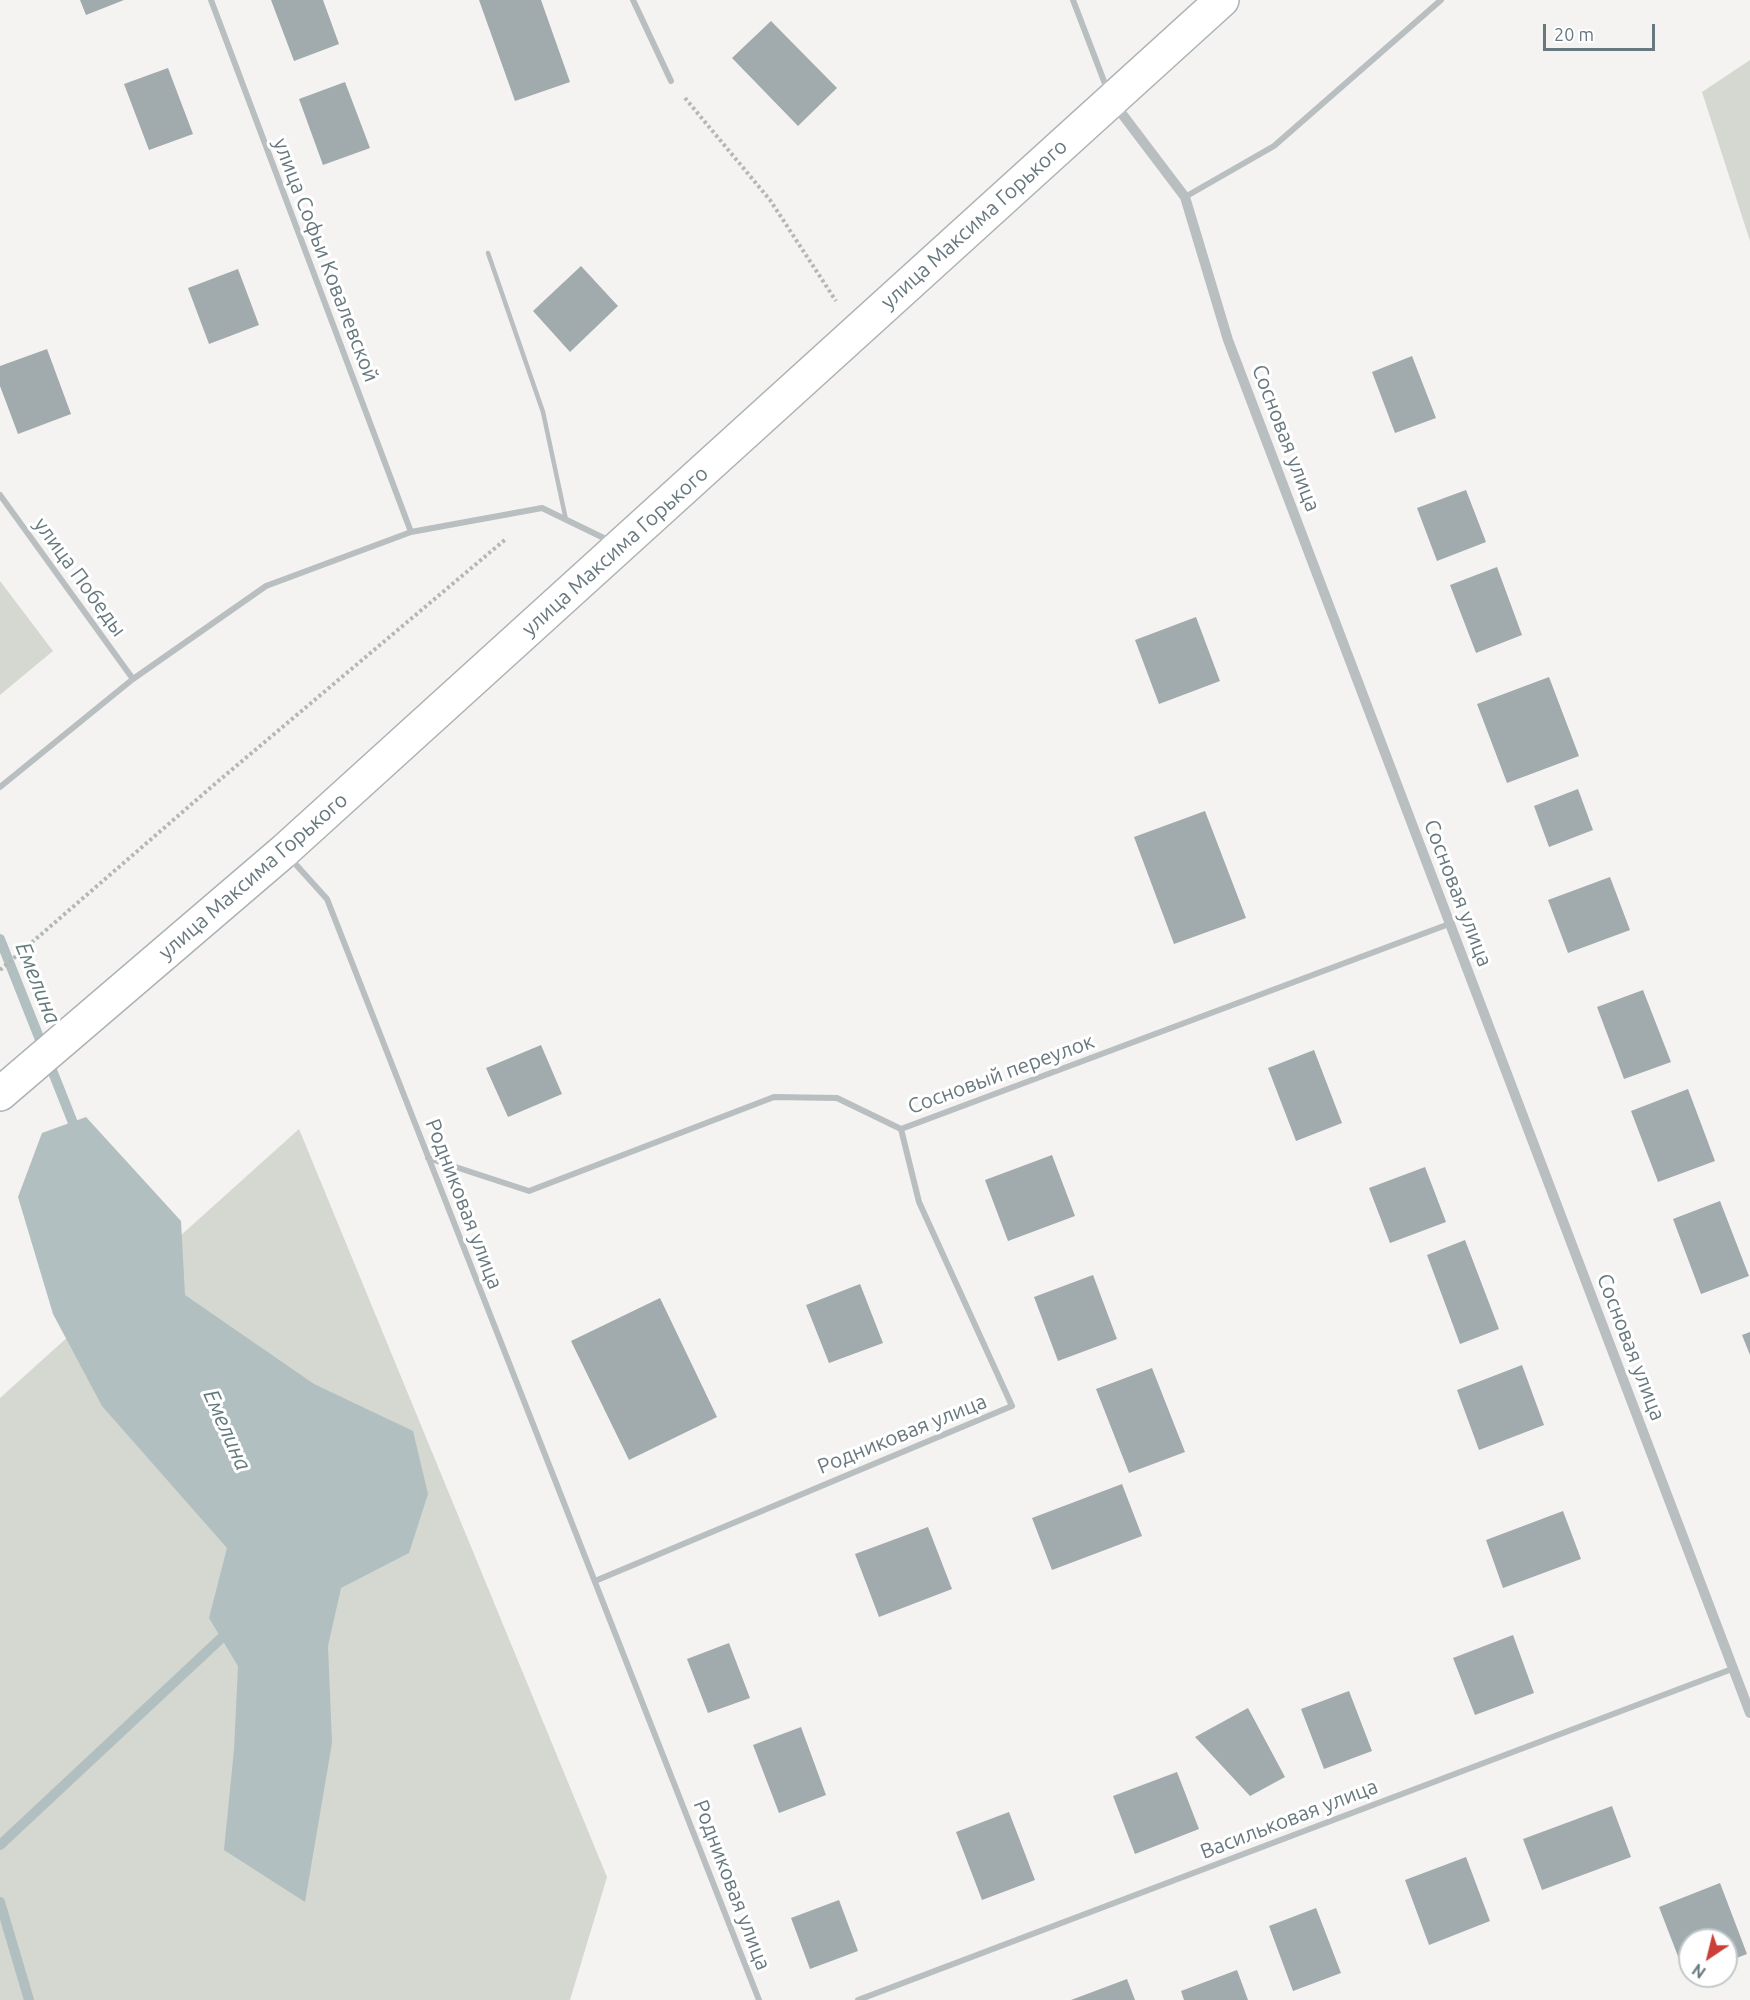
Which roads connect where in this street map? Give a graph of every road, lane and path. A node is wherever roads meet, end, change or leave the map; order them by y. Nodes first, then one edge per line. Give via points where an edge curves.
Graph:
1 (211, 0) edge
2 (633, 0) edge
3 (1073, 0) edge
4 (1222, 0) edge
5 (1441, 0) edge
6 (671, 81) joint
7 (1111, 99) junction
8 (1185, 197) junction
9 (488, 253) dead end
10 (855, 332) junction
11 (0, 495) edge
12 (542, 508) junction
13 (566, 520) junction
14 (411, 532) junction
15 (620, 546) junction
16 (133, 679) junction
17 (0, 786) edge
18 (284, 851) junction
19 (1449, 924) junction
20 (0, 970) edge
21 (0, 1094) edge
22 (901, 1129) junction
23 (428, 1158) junction
24 (595, 1581) junction
25 (1732, 1669) junction
26 (1750, 1713) edge
27 (759, 2000) edge
28 (858, 2000) edge

1 - 14 street, улица Софьи Ковалевской
2 - 6 street
3 - 7 street
4 - 7 main road, улица Максима Горького
5 - 8 street via 1275,146
6 - 10 path via 770,200
7 - 8 street, Сосновая улица
7 - 10 main road, улица Максима Горького
8 - 19 street, Сосновая улица via 1228,340
9 - 13 lane via 543,412
10 - 15 main road, улица Максима Горького
11 - 16 street, улица Победы
12 - 13 street
12 - 14 street
12 - 20 path
13 - 15 street
14 - 16 street via 266,586
15 - 18 main road, улица Максима Горького
16 - 17 street
18 - 21 main road, улица Максима Горького
18 - 23 street, Родниковая улица via 327,900
19 - 22 street, Сосновый переулок
19 - 25 street, Сосновая улица
22 - 23 street, Сосновый переулок via 837,1098 774,1097 529,1191
22 - 24 street, Родниковая улица via 919,1202 1012,1406
23 - 24 street, Родниковая улица
24 - 27 street, Родниковая улица
25 - 26 street, Сосновая улица
25 - 28 street, Васильковая улица

